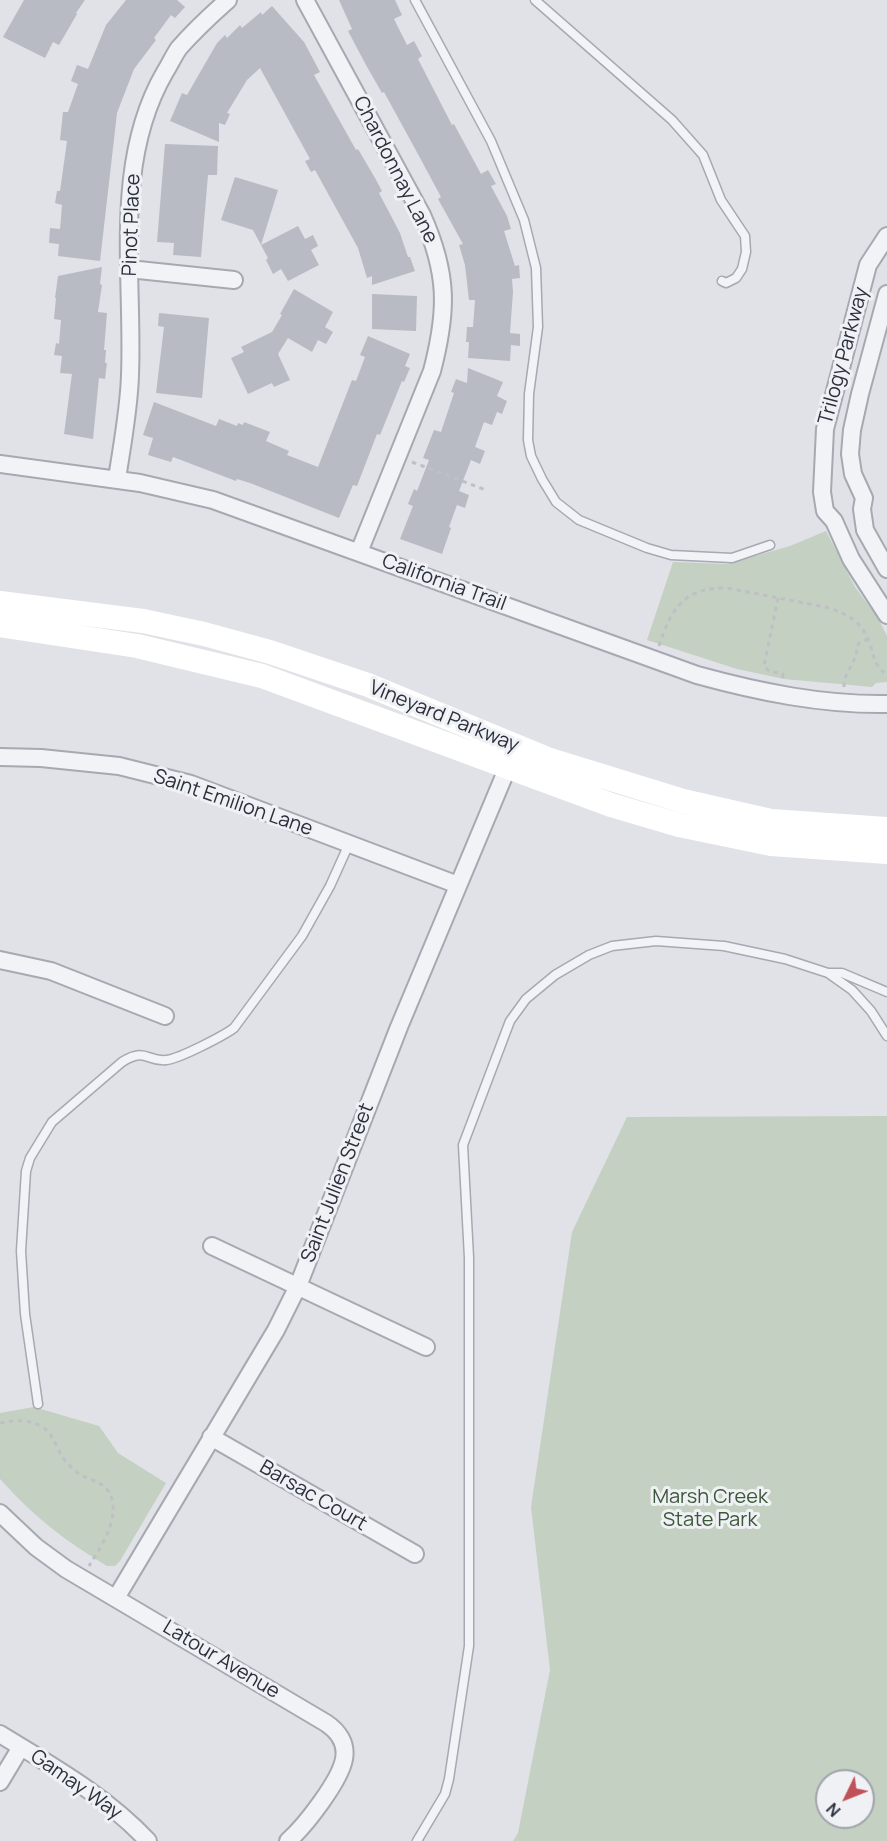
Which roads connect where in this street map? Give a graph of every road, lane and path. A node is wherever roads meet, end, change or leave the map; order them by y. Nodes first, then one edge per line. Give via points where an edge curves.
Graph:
1 (228, 0) edge
2 (305, 0) edge
3 (415, 0) edge
4 (535, 0) edge
5 (887, 236) edge
6 (129, 269) junction
7 (234, 280) dead end
8 (722, 281) dead end
9 (887, 294) edge
10 (397, 457) junction
11 (0, 464) edge
12 (117, 479) junction
13 (857, 480) junction
14 (822, 482) junction
15 (486, 490) dead end
16 (770, 545) dead end
17 (359, 552) junction
18 (887, 569) edge
19 (778, 598) junction
20 (0, 603) edge
21 (887, 615) edge
22 (0, 625) edge
23 (868, 639) junction
24 (654, 660) junction
25 (887, 675) edge
26 (780, 695) junction
27 (843, 703) junction
28 (887, 704) edge
29 (0, 757) edge
30 (512, 757) junction
31 (887, 829) edge
32 (349, 844) junction
33 (887, 852) edge
34 (458, 885) junction
35 (0, 960) edge
36 (828, 973) junction
37 (887, 992) edge
38 (165, 1017) dead end
39 (887, 1035) edge
40 (213, 1246) dead end
41 (298, 1286) junction
42 (426, 1347) dead end
43 (38, 1404) dead end
44 (0, 1423) edge
45 (211, 1437) junction
46 (0, 1513) edge
47 (415, 1554) dead end
48 (81, 1577) junction
49 (116, 1598) junction
50 (0, 1734) edge
51 (21, 1747) junction
52 (0, 1782) edge
53 (148, 1841) edge
54 (288, 1841) edge
55 (417, 1841) edge

1 - 6 street, Pinot Place via 178,50 145,116 135,152
2 - 10 street, Chardonnay Lane via 422,215 441,268 443,314 438,347
3 - 16 lane via 491,141 524,220 536,268 538,327 529,393 528,440 531,456 556,502 579,520 671,555 732,558
4 - 8 lane via 672,120 703,155 721,200 745,236 742,269 730,282
5 - 14 street, Trilogy Parkway via 868,265 827,418
6 - 7 street
6 - 12 street, Pinot Place via 130,376
9 - 13 street, Trilogy Parkway via 852,430 850,464
10 - 15 path
10 - 17 street, Chardonnay Lane
11 - 12 street, California Trail
12 - 17 street, California Trail via 213,500
13 - 14 street via 840,475
13 - 18 street, Trilogy Parkway via 864,498 865,530
14 - 21 street, Trilogy Parkway via 825,511
17 - 24 street, California Trail
19 - 23 path via 843,613
19 - 24 path via 727,588 697,591 674,610
19 - 26 path via 764,666 783,674
20 - 30 street, Vineyard Parkway via 143,621 270,652 368,685
22 - 30 street, Vineyard Parkway via 137,646 262,676
23 - 25 path via 874,663
23 - 27 path via 856,647 857,654 844,680
24 - 26 street, California Trail via 743,688
26 - 27 street, California Trail
27 - 28 street, California Trail
29 - 32 street, Saint Emilion Lane via 119,766 191,784
30 - 31 street, Vineyard Parkway via 550,760 683,801 771,821
30 - 33 street, Vineyard Parkway via 611,805 679,825 771,844
30 - 34 street, Saint Julien Street
32 - 34 street, Saint Emilion Lane
32 - 43 lane via 302,936 234,1028 224,1036 165,1060 134,1054 52,1122 30,1158 21,1251
34 - 41 street, Saint Julien Street
35 - 38 street via 51,971
36 - 37 lane via 842,973
36 - 39 lane via 852,990
36 - 55 lane via 724,946 656,940 612,946 555,975 526,999 510,1021 463,1145 469,1269 468,1646 445,1794
40 - 41 street
41 - 42 street
41 - 45 street, Saint Julien Street
44 - 48 path via 16,1420 42,1427 53,1437 62,1457 108,1492 113,1504 112,1519
45 - 47 street, Barsac Court
45 - 49 street, Saint Julien Street
46 - 48 street, Latour Avenue via 36,1547
48 - 49 street, Latour Avenue
49 - 54 street, Latour Avenue via 340,1735 344,1761 320,1804
50 - 51 street, Gamay Way
51 - 52 street
51 - 53 street, Gamay Way via 91,1792

